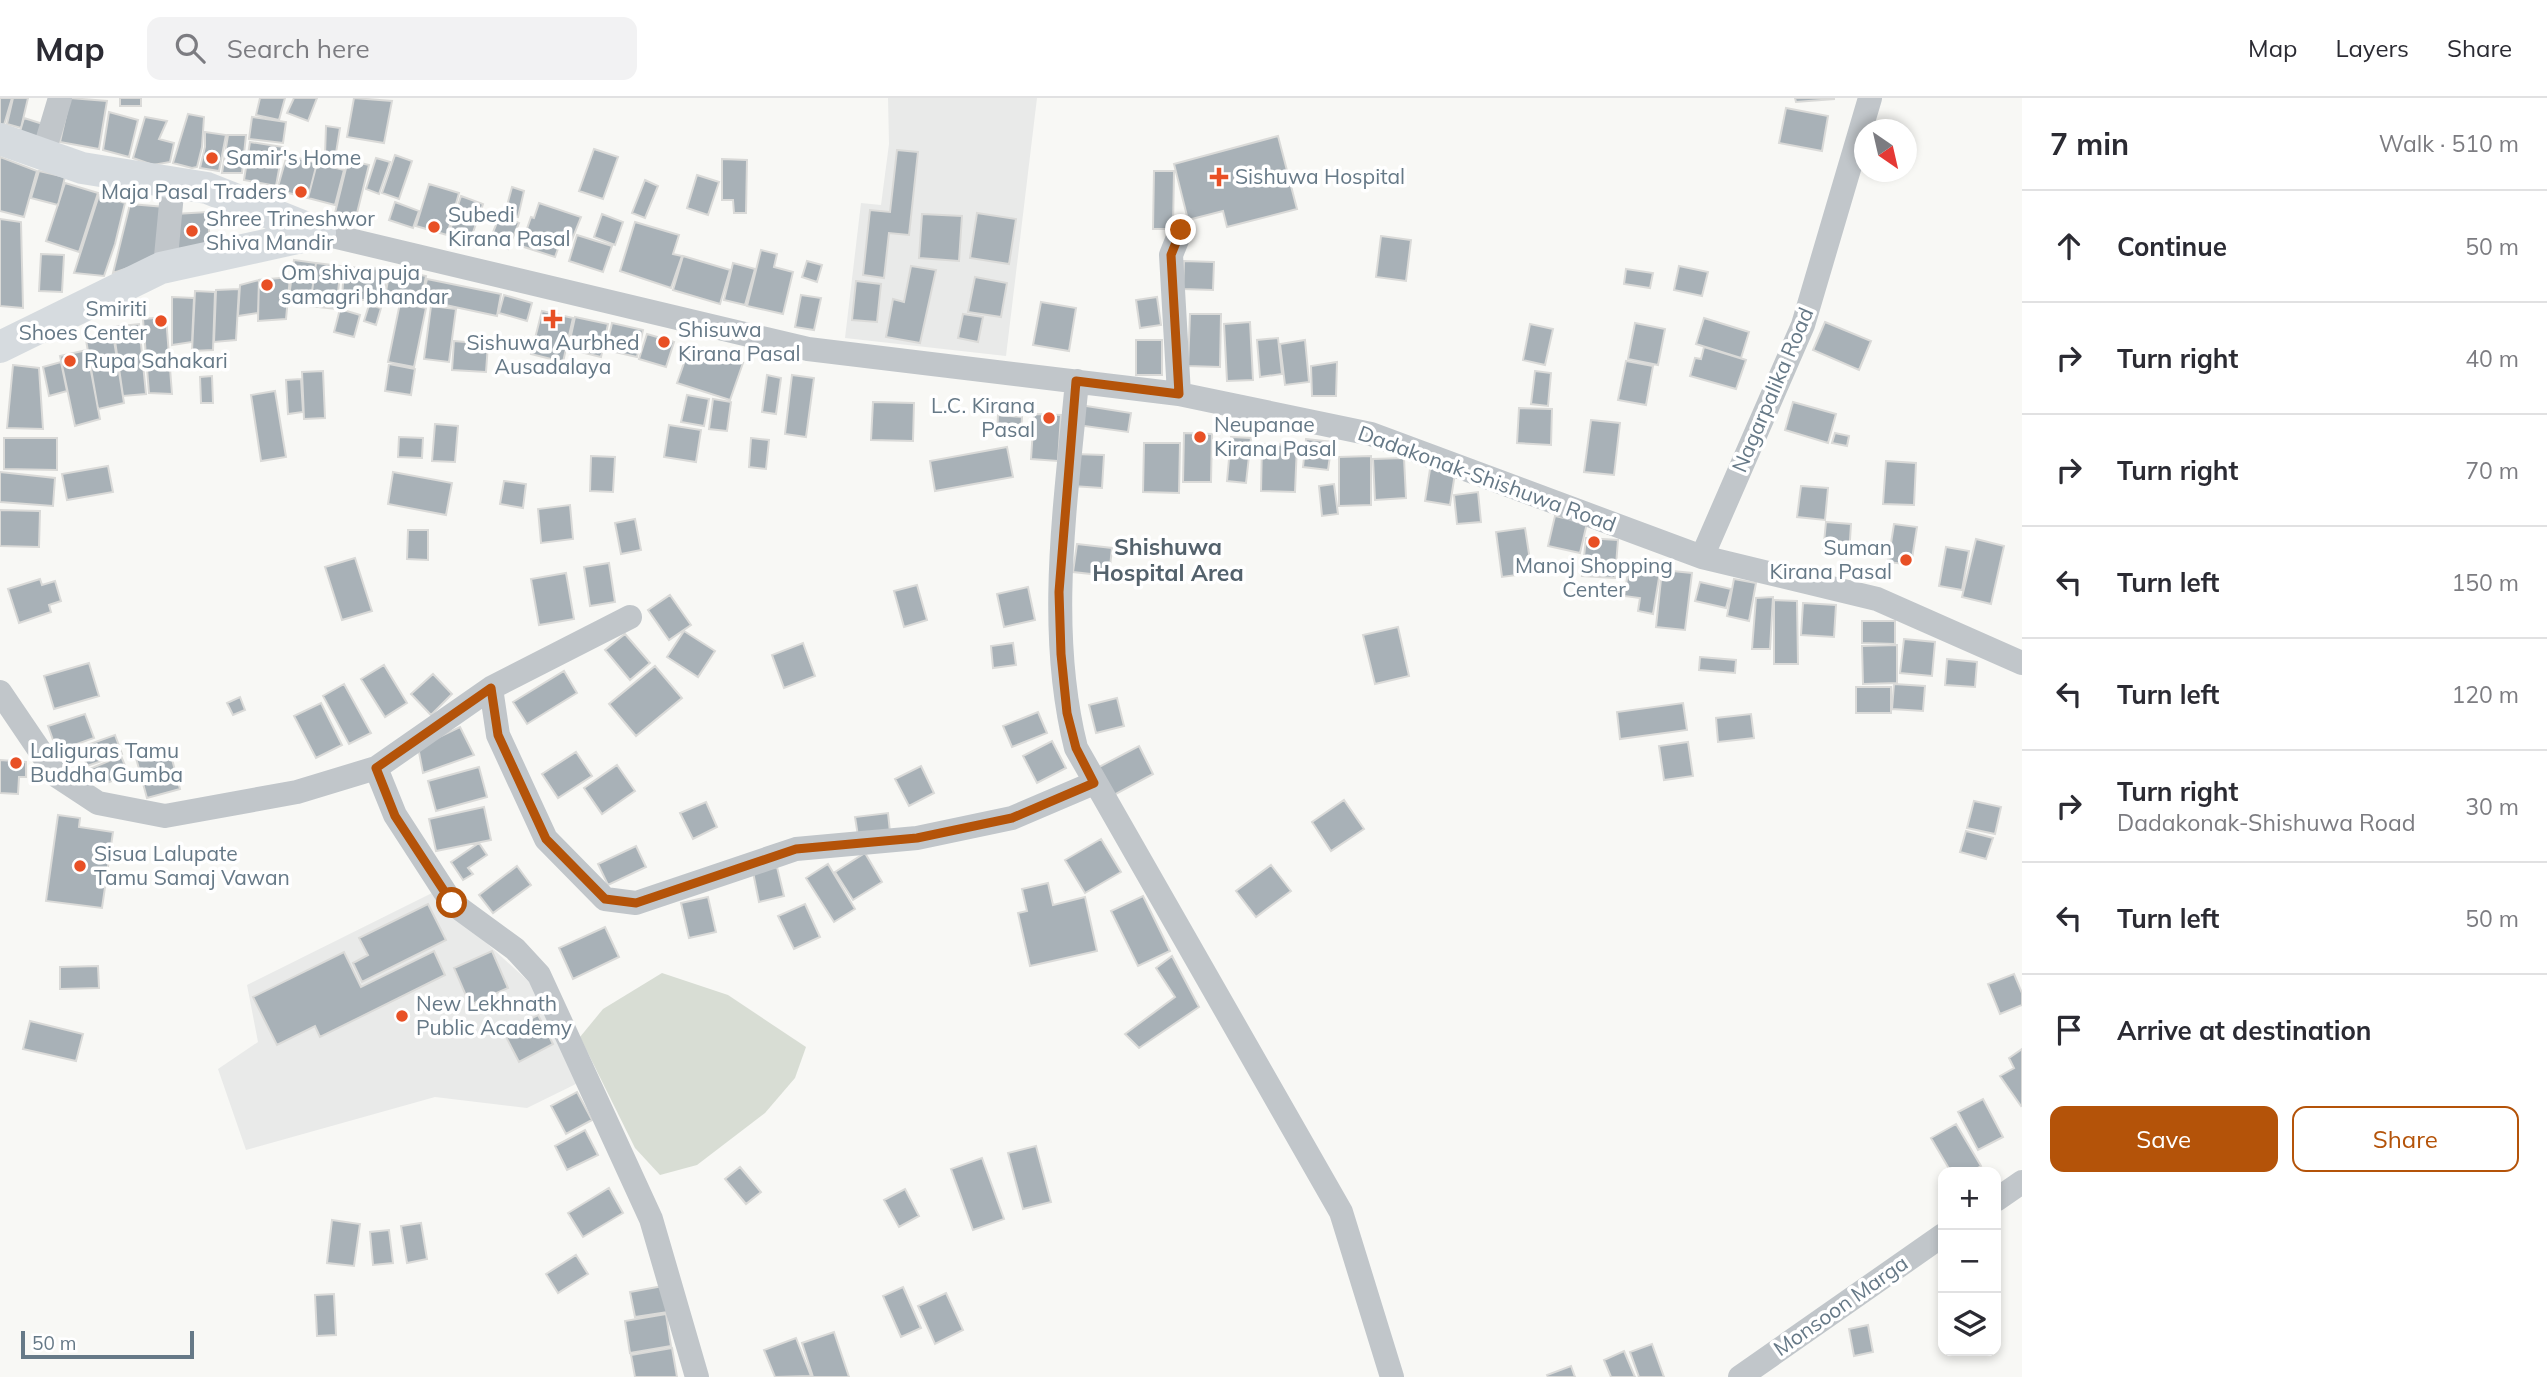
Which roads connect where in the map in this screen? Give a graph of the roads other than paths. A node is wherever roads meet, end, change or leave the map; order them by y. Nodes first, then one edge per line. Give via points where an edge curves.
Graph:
1 (60, 98) edge
2 (1870, 98) edge
3 (0, 139) edge
4 (43, 155) junction
5 (173, 183) junction
6 (1181, 230) dead end
7 (320, 233) junction
8 (165, 267) junction
9 (0, 347) edge
10 (1076, 381) junction
11 (1179, 394) junction
12 (1702, 556) junction
13 (630, 617) dead end
14 (2022, 663) edge
15 (491, 688) junction
16 (0, 692) edge
17 (376, 768) junction
18 (1094, 783) junction
19 (2022, 1182) edge
20 (2001, 1196) edge
21 (1938, 1238) edge
22 (697, 1377) edge
23 (1392, 1377) edge
24 (1740, 1377) edge

1 - 4 street
2 - 12 street, Nagarpalika Road via 1803,325
3 - 4 main road
4 - 5 main road via 82,169
5 - 7 main road via 207,188
5 - 8 street
6 - 11 street via 1171,255
7 - 8 main road
7 - 10 street, Dadakonak-Shishuwa Road via 808,349
8 - 9 main road
10 - 11 street, Dadakonak-Shishuwa Road
10 - 18 street via 1059,592 1061,654 1067,713 1076,748
11 - 12 street, Dadakonak-Shishuwa Road via 1371,434
12 - 14 street, Dadakonak-Shishuwa Road via 1877,599
13 - 15 street
15 - 17 street
15 - 18 street via 498,735 546,839 605,899 636,903 796,849 917,838 1012,818
16 - 17 street via 57,776 98,803 165,816 297,792
17 - 22 street via 395,816 452,903 514,949 539,975 651,1219
18 - 23 street via 1341,1212
19 - 20 street
21 - 24 street, Monsoon Marga

